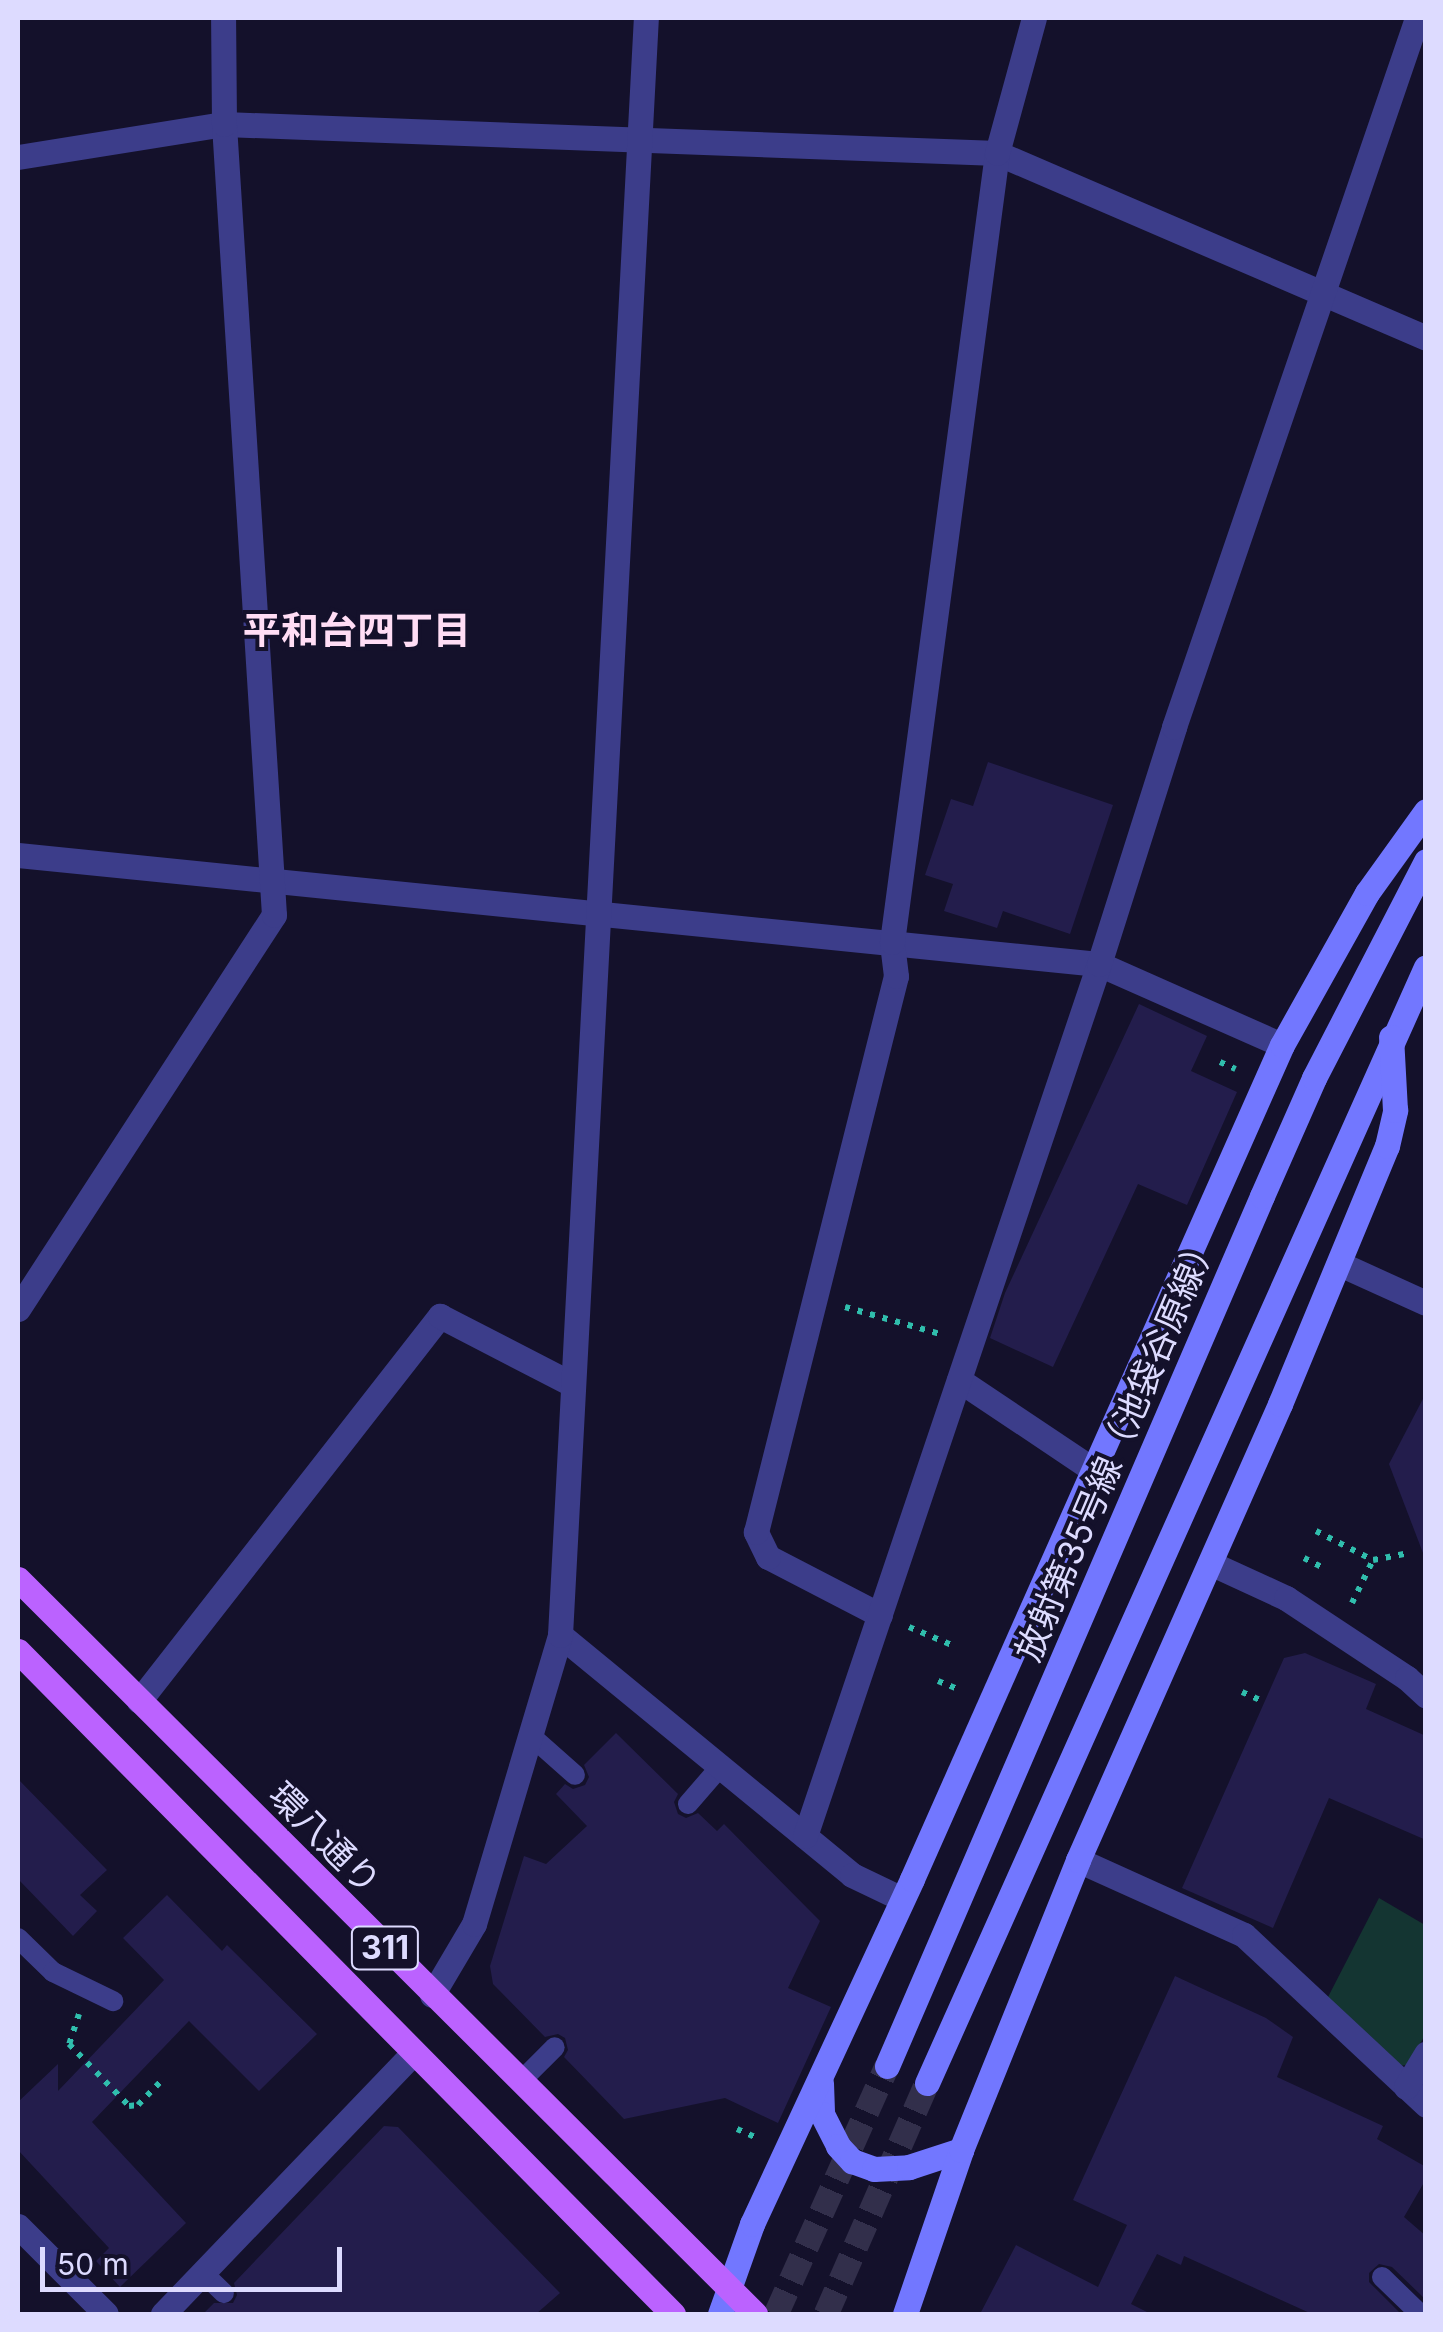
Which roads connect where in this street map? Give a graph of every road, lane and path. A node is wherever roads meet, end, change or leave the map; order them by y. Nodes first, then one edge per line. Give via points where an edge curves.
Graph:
1 (224, 18) edge
2 (646, 18) edge
3 (1034, 18) edge
4 (1418, 18) edge
5 (224, 124) junction
6 (640, 140) junction
7 (998, 153) junction
8 (18, 157) edge
9 (1324, 294) junction
10 (1426, 338) edge
11 (1426, 811) edge
12 (18, 855) edge
13 (1426, 861) edge
14 (273, 881) junction
15 (598, 912) junction
16 (892, 942) junction
17 (1099, 964) junction
18 (1426, 968) edge
19 (1417, 1006) edge
20 (1391, 1037) junction
21 (1282, 1045) junction
22 (1340, 1264) junction
23 (815, 1299) junction
24 (1426, 1303) edge
25 (18, 1309) edge
26 (972, 1343) junction
27 (959, 1380) junction
28 (572, 1384) junction
29 (1092, 1469) junction
30 (1316, 1532) dead end
31 (1410, 1554) dead end
32 (1304, 1558) dead end
33 (1373, 1560) junction
34 (1210, 1564) junction
35 (1322, 1567) dead end
36 (18, 1578) edge
37 (1349, 1609) dead end
38 (880, 1615) junction
39 (560, 1634) junction
40 (954, 1646) dead end
41 (18, 1651) edge
42 (938, 1681) dead end
43 (969, 1682) dead end
44 (1242, 1692) dead end
45 (1426, 1696) edge
46 (139, 1701) junction
47 (1264, 1702) dead end
48 (530, 1735) junction
49 (720, 1767) junction
50 (574, 1775) dead end
51 (688, 1804) dead end
52 (805, 1836) junction
53 (1078, 1860) junction
54 (902, 1899) junction
55 (18, 1938) edge
56 (89, 1990) junction
57 (432, 1995) junction
58 (112, 2001) dead end
59 (555, 2048) dead end
60 (413, 2053) junction
61 (1426, 2054) edge
62 (887, 2066) tunnel mouth
63 (821, 2076) junction
64 (161, 2081) dead end
65 (520, 2082) junction
66 (927, 2082) tunnel mouth
67 (1406, 2086) junction
68 (1426, 2106) edge
69 (960, 2150) junction
70 (18, 2226) edge
71 (202, 2273) junction
72 (1382, 2278) dead end
73 (728, 2288) junction
74 (224, 2293) dead end
75 (106, 2314) edge
76 (163, 2314) edge
77 (672, 2314) edge
78 (720, 2314) edge
79 (755, 2314) edge
80 (905, 2314) edge
81 (1420, 2314) edge

1 - 5 street
2 - 6 street
3 - 7 street
4 - 9 street
5 - 6 street
5 - 8 street
5 - 14 street
6 - 7 street
6 - 15 street
7 - 9 street
7 - 16 street
9 - 10 street
9 - 17 street
11 - 21 main road via 1367,893
12 - 14 street
13 - 62 main road, 放射第35号線（池袋谷原線） via 1292,1129
14 - 15 street
14 - 25 street via 272,925
15 - 16 street
15 - 28 street
16 - 17 street
16 - 23 street via 896,976
17 - 21 street
17 - 26 street
18 - 19 main road
19 - 20 main road
20 - 22 main road via 1395,1110 1387,1146
20 - 66 main road
21 - 29 main road
22 - 24 street
22 - 34 main road
23 - 26 path
23 - 38 street via 756,1532 768,1557
26 - 27 street
27 - 29 street
27 - 38 street
28 - 39 street
28 - 46 street via 440,1316
29 - 54 main road
30 - 33 path
31 - 33 path
32 - 35 path
33 - 37 path
34 - 45 street via 1286,1598
34 - 53 main road
36 - 46 main road, 環八通り / 311
38 - 40 path
38 - 52 street
39 - 48 street
39 - 49 street
41 - 60 main road, 311
42 - 43 path via 964,1692
44 - 47 path
46 - 57 main road, 環八通り / 311
48 - 50 lane
48 - 57 street via 474,1924
49 - 51 lane
49 - 52 street
52 - 54 street via 852,1875
53 - 67 street via 1244,1935
53 - 69 main road
54 - 63 main road
55 - 56 lane via 53,1972
56 - 58 lane
56 - 64 path via 70,2044 128,2106 138,2105
57 - 65 main road, 環八通り / 311
59 - 65 lane
60 - 71 street
60 - 77 main road, 311
61 - 67 street
63 - 69 main road via 822,2114 852,2161 874,2169 909,2167
63 - 73 main road
65 - 73 main road, 環八通り / 311
67 - 68 street
69 - 80 main road
70 - 75 street
71 - 74 lane
71 - 76 street
72 - 81 lane
73 - 78 main road
73 - 79 main road, 環八通り / 311

